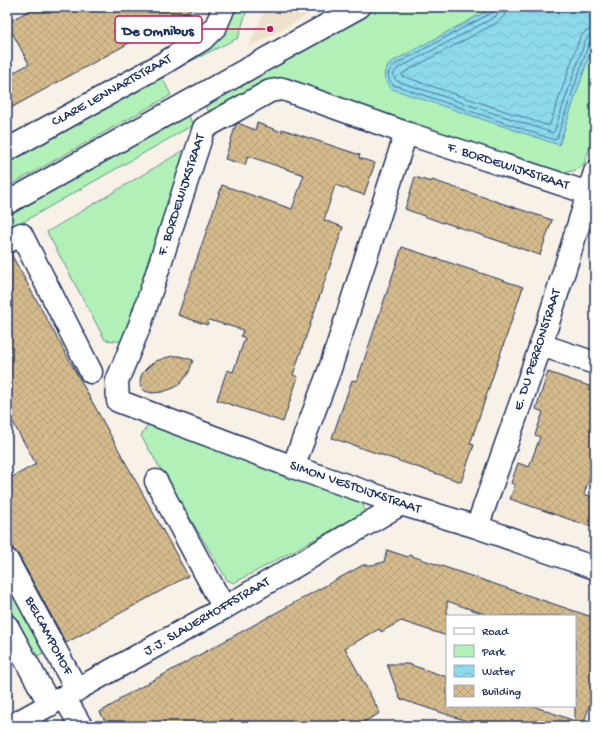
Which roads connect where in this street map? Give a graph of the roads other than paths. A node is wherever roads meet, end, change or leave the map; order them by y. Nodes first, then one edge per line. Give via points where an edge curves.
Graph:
1 (224, 7) edge
2 (359, 7) edge
3 (406, 133) junction
4 (7, 150) edge
5 (595, 172) edge
6 (588, 193) junction
7 (7, 204) edge
8 (7, 242) edge
9 (541, 346) junction
10 (595, 363) edge
11 (91, 372) dead end
12 (118, 401) joint
13 (293, 467) junction
14 (156, 481) dead end
15 (401, 504) junction
16 (476, 527) junction
17 (7, 560) edge
18 (595, 568) edge
19 (224, 608) junction
20 (7, 626) edge
21 (64, 697) junction
22 (11, 726) edge
23 (81, 726) edge

1 - 4 street, CLARE LENNARTSTRAAT via 216,26 203,39
2 - 7 street
3 - 6 street, F. BORDEWIJKSTRAAT
3 - 12 street, F. BORDEWIJKSTRAAT via 283,89 270,91 204,128 140,325 117,381
3 - 13 street via 330,369
5 - 6 street, E. DU PERRONSTRAAT
6 - 9 street, E. DU PERRONSTRAAT
8 - 11 street via 20,234
9 - 10 street
9 - 16 street, E. DU PERRONSTRAAT
12 - 13 street, SIMON VESTDIJKSTRAAT
13 - 15 street, SIMON VESTDIJKSTRAAT
14 - 19 street
15 - 16 street, SIMON VESTDIJKSTRAAT
15 - 19 street, J.J. SLAUERHOFFSTRAAT
16 - 18 street, SIMON VESTDIJKSTRAAT
17 - 21 street, BELCAMPOHOF
19 - 21 street, J.J. SLAUERHOFFSTRAAT
20 - 21 street
21 - 22 street, J.J. SLAUERHOFFSTRAAT
21 - 23 street

